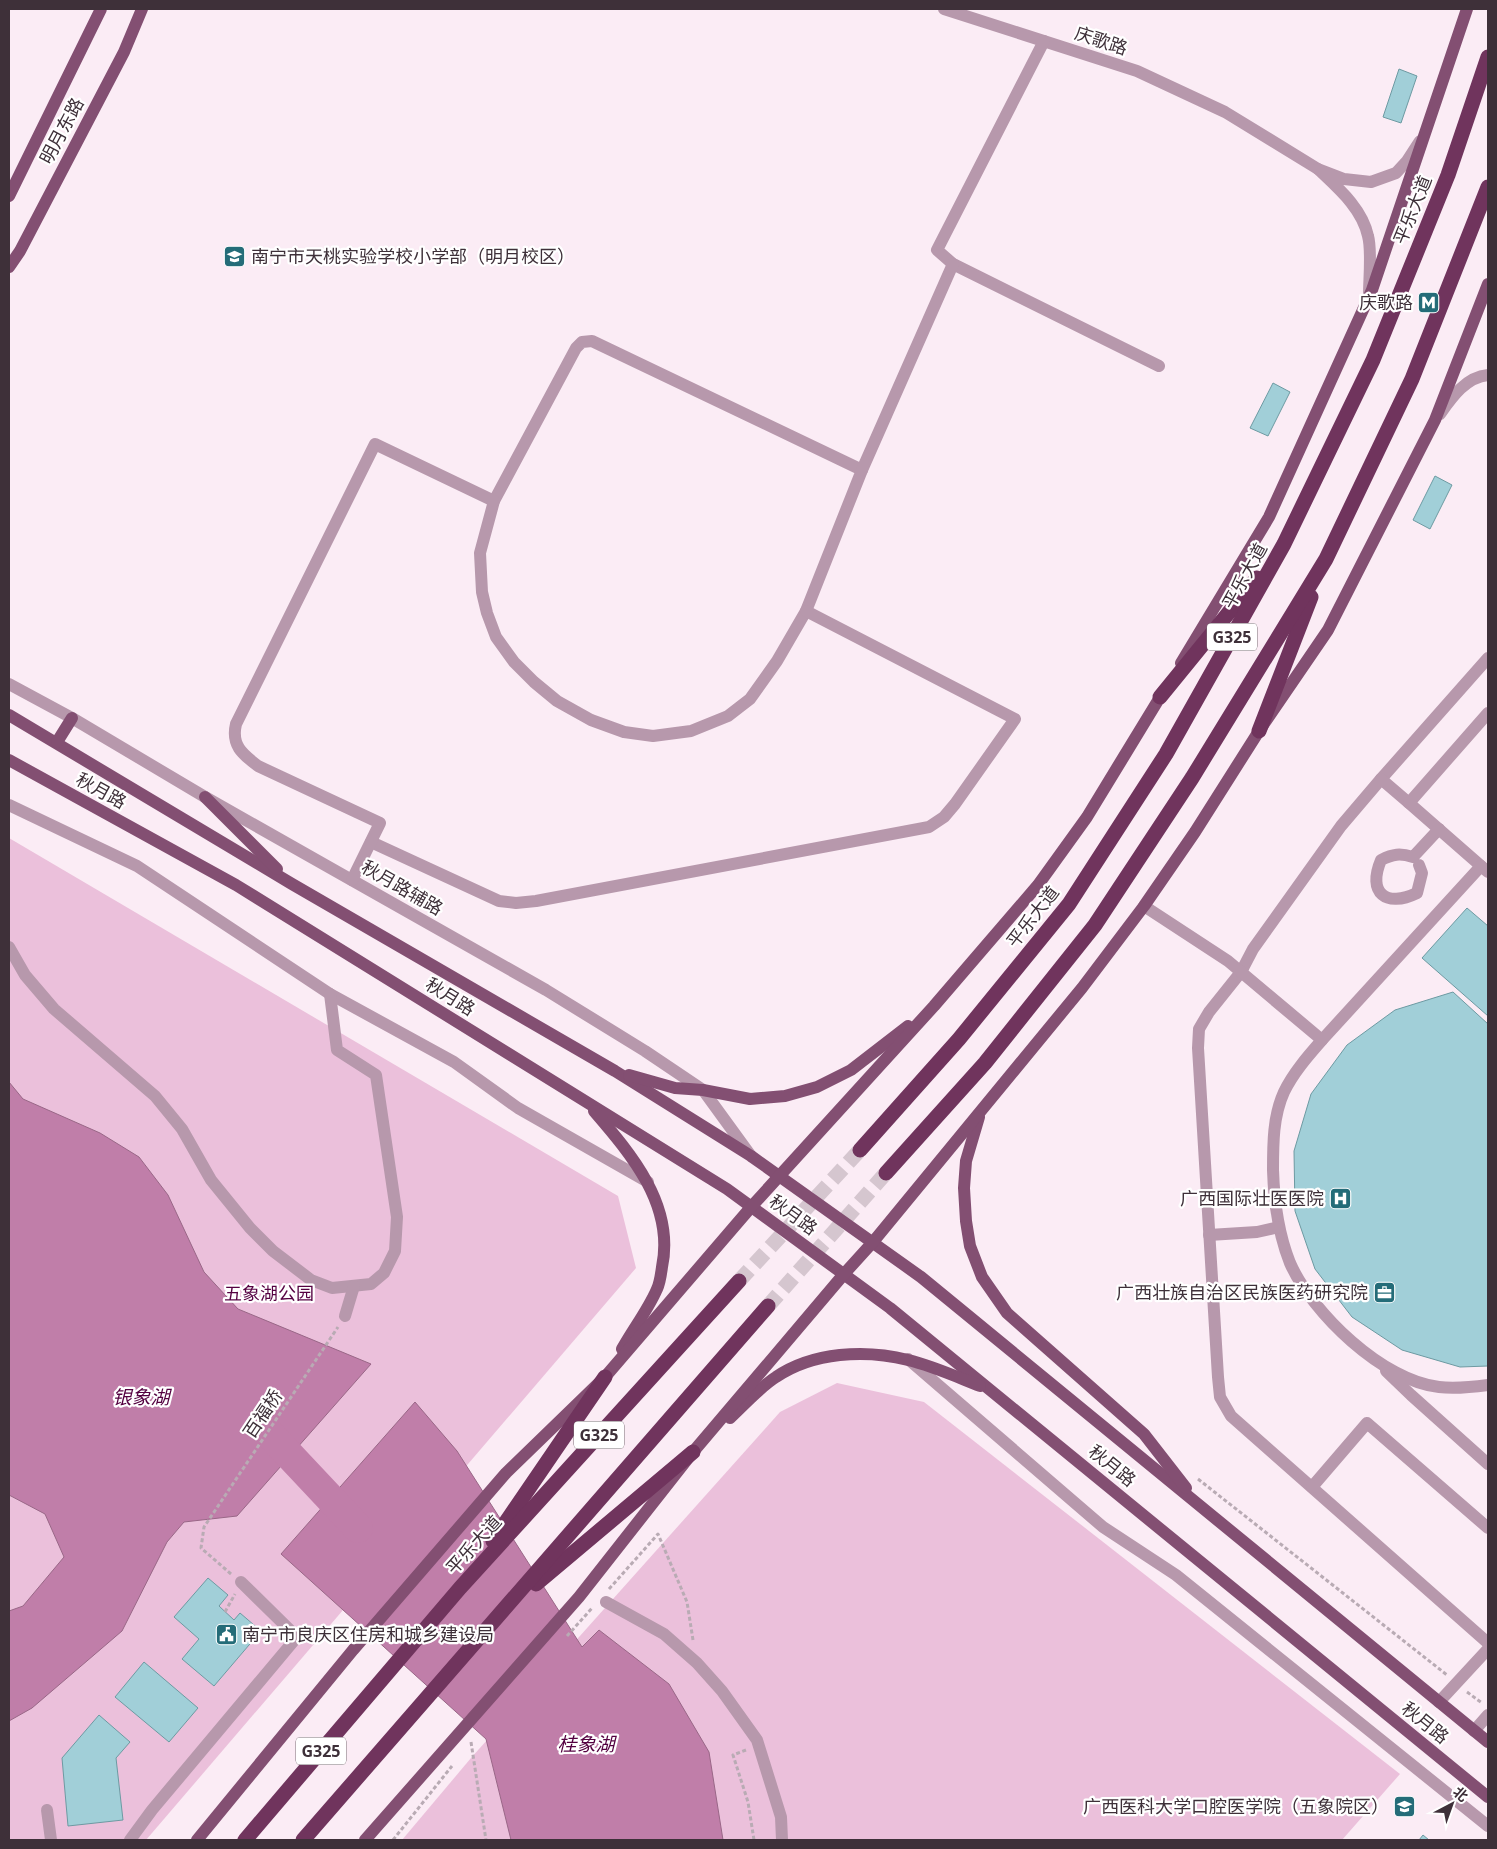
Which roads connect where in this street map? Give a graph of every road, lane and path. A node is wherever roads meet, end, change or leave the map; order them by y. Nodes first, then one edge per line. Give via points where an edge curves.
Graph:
1 (101, 9) edge
2 (142, 9) edge
3 (944, 9) edge
4 (1467, 9) edge
5 (1044, 40) junction
6 (1488, 57) edge
7 (1424, 135) junction
8 (1318, 169) junction
9 (1488, 187) edge
10 (9, 196) edge
11 (953, 264) junction
12 (9, 267) edge
13 (1488, 284) edge
14 (1370, 295) junction
15 (1159, 366) dead end
16 (1488, 375) edge
17 (1435, 420) junction
18 (862, 470) junction
19 (494, 501) junction
20 (1284, 544) junction
21 (1326, 560) junction
22 (806, 611) junction
23 (1488, 658) edge
24 (9, 684) edge
25 (1160, 697) junction
26 (1488, 713) edge
27 (9, 715) edge
28 (72, 718) junction
29 (1259, 731) junction
30 (57, 742) junction
31 (9, 760) edge
32 (1381, 779) junction
33 (205, 797) junction
34 (1408, 803) junction
35 (9, 805) edge
36 (1439, 829) junction
37 (371, 842) junction
38 (1419, 865) dead end
39 (1485, 869) edge
40 (352, 880) junction
41 (292, 884) junction
42 (1144, 906) junction
43 (9, 947) edge
44 (1241, 972) junction
45 (330, 994) junction
46 (934, 1006) junction
47 (1322, 1040) junction
48 (615, 1071) junction
49 (703, 1090) junction
50 (586, 1101) junction
51 (980, 1112) junction
52 (860, 1150) tunnel mouth
53 (751, 1156) junction
54 (886, 1173) tunnel mouth
55 (780, 1176) junction
56 (648, 1182) junction
57 (752, 1206) junction
58 (1279, 1227) junction
59 (1209, 1235) junction
60 (873, 1242) junction
61 (844, 1274) junction
62 (739, 1281) tunnel mouth
63 (354, 1286) junction
64 (768, 1306) tunnel mouth
65 (345, 1316) joint
66 (908, 1360) junction
67 (1376, 1360) junction
68 (605, 1377) junction
69 (1488, 1385) edge
70 (993, 1392) junction
71 (693, 1452) junction
72 (1488, 1464) edge
73 (1195, 1477) dead end
74 (1312, 1487) junction
75 (1200, 1506) junction
76 (1488, 1528) edge
77 (658, 1534) dead end
78 (241, 1582) junction
79 (460, 1589) junction
80 (606, 1602) dead end
81 (226, 1612) dead end
82 (498, 1616) junction
83 (1488, 1643) edge
84 (1488, 1649) edge
85 (697, 1663) junction
86 (1456, 1683) junction
87 (1439, 1702) junction
88 (1488, 1708) edge
89 (1488, 1715) edge
90 (1474, 1731) junction
91 (1488, 1742) edge
92 (758, 1745) junction
93 (465, 1748) dead end
94 (453, 1764) dead end
95 (1488, 1797) edge
96 (47, 1810) dead end
97 (1488, 1826) edge
98 (51, 1840) edge
99 (130, 1840) edge
100 (197, 1840) edge
101 (244, 1840) edge
102 (303, 1840) edge
103 (365, 1840) edge
104 (393, 1840) edge
105 (486, 1840) edge
106 (754, 1840) edge
107 (782, 1840) edge

1 - 10 main road, 明月东路
2 - 12 main road, 明月东路 via 119,60
3 - 5 street, 庆歌路
4 - 7 main road
5 - 8 street, 庆歌路 via 1137,71 1225,112
5 - 11 street via 937,250
6 - 20 highway, 平乐大道 / G325 via 1448,175 1372,360
7 - 8 street via 1396,172 1371,182 1344,179
7 - 14 main road
8 - 14 street via 1358,212 1368,236
9 - 21 highway via 1412,379
11 - 15 street
11 - 18 street
13 - 17 main road
14 - 25 main road via 1269,517
16 - 17 street via 1466,384
17 - 29 main road via 1328,630
18 - 19 street via 592,341 582,342 576,348
18 - 22 street
19 - 22 street via 480,553 482,592 496,637 514,662 557,701 591,720 624,732 653,736 691,731 728,716 750,699 777,662
19 - 37 street via 374,444 236,724 233,736 242,753 258,766 380,823
20 - 25 highway
20 - 52 highway, 平乐大道 / G325 via 1166,754 1068,904 959,1040
21 - 29 highway
21 - 54 highway via 1192,778 1095,925 985,1063
22 - 37 street via 1015,719 956,804 929,827 516,903 499,901
23 - 32 street
24 - 28 street, 秋月路辅路
25 - 46 main road via 1087,817 1038,885
26 - 34 street
27 - 30 main road, 秋月路
28 - 30 main road
28 - 33 street, 秋月路辅路
29 - 42 main road
30 - 41 main road, 秋月路
31 - 50 main road, 秋月路 via 236,885
32 - 34 street
32 - 44 street via 1341,826 1252,950
33 - 40 street, 秋月路辅路
33 - 41 main road
34 - 36 street
35 - 45 street via 137,866
36 - 38 street via 1413,857 1393,854 1380,860 1375,874 1382,895 1394,900 1417,893 1422,873
36 - 39 street
37 - 40 street
39 - 47 street
40 - 49 street, 秋月路辅路 via 546,990
41 - 48 main road, 秋月路
42 - 44 street
42 - 51 main road via 1082,988
43 - 63 street via 25,975 54,1009 155,1096 182,1129 211,1180 262,1240 312,1280 332,1288
44 - 47 street
44 - 59 street via 1209,1012 1200,1029 1198,1048
45 - 56 street via 454,1062 518,1108
45 - 63 street via 338,1050 376,1075 397,1217 395,1251 384,1273 371,1284
46 - 49 main road via 851,1070 817,1087 785,1096 750,1099
46 - 55 main road
47 - 58 street via 1300,1066 1284,1093 1274,1126 1274,1199
48 - 49 main road via 675,1088
48 - 53 main road, 秋月路
49 - 53 street, 秋月路辅路
50 - 56 main road via 623,1145
50 - 57 main road, 秋月路
51 - 60 main road
51 - 75 main road via 966,1161 964,1188 970,1246 982,1277 1007,1313 1144,1434
53 - 55 main road, 秋月路
55 - 57 main road
55 - 60 main road, 秋月路
56 - 68 main road via 660,1212 664,1235 665,1253 658,1288
57 - 61 main road, 秋月路
57 - 68 main road
58 - 59 street
58 - 67 street via 1290,1263 1306,1291 1346,1336
59 - 74 street via 1220,1397 1231,1416
60 - 61 main road
60 - 75 main road, 秋月路 via 921,1277
61 - 70 main road, 秋月路
61 - 71 main road
62 - 79 highway, 平乐大道 / G325
63 - 65 street
64 - 82 highway
65 - 78 path, 百福桥 via 204,1527 201,1548
66 - 70 main road
66 - 71 main road via 875,1355 840,1355 811,1360 775,1377
66 - 97 street via 1103,1526 1176,1575
67 - 69 street via 1414,1381 1439,1387
67 - 72 street
68 - 79 highway
68 - 100 main road via 506,1472 353,1650
70 - 95 main road, 秋月路
71 - 82 highway
71 - 103 main road via 579,1597
73 - 86 path
74 - 76 street via 1367,1423
74 - 83 street
75 - 87 main road, 秋月路
77 - 85 path via 687,1602
78 - 81 path
78 - 99 street via 297,1637
79 - 101 highway, 平乐大道 / G325
80 - 85 street via 664,1634
82 - 102 highway
84 - 86 street
85 - 92 street via 722,1691
86 - 87 street
86 - 88 path
87 - 90 main road, 秋月路
89 - 90 street
90 - 91 main road, 秋月路
92 - 106 path via 733,1756 748,1802
92 - 107 street via 781,1817
93 - 105 path via 471,1741
94 - 104 path
96 - 98 street

